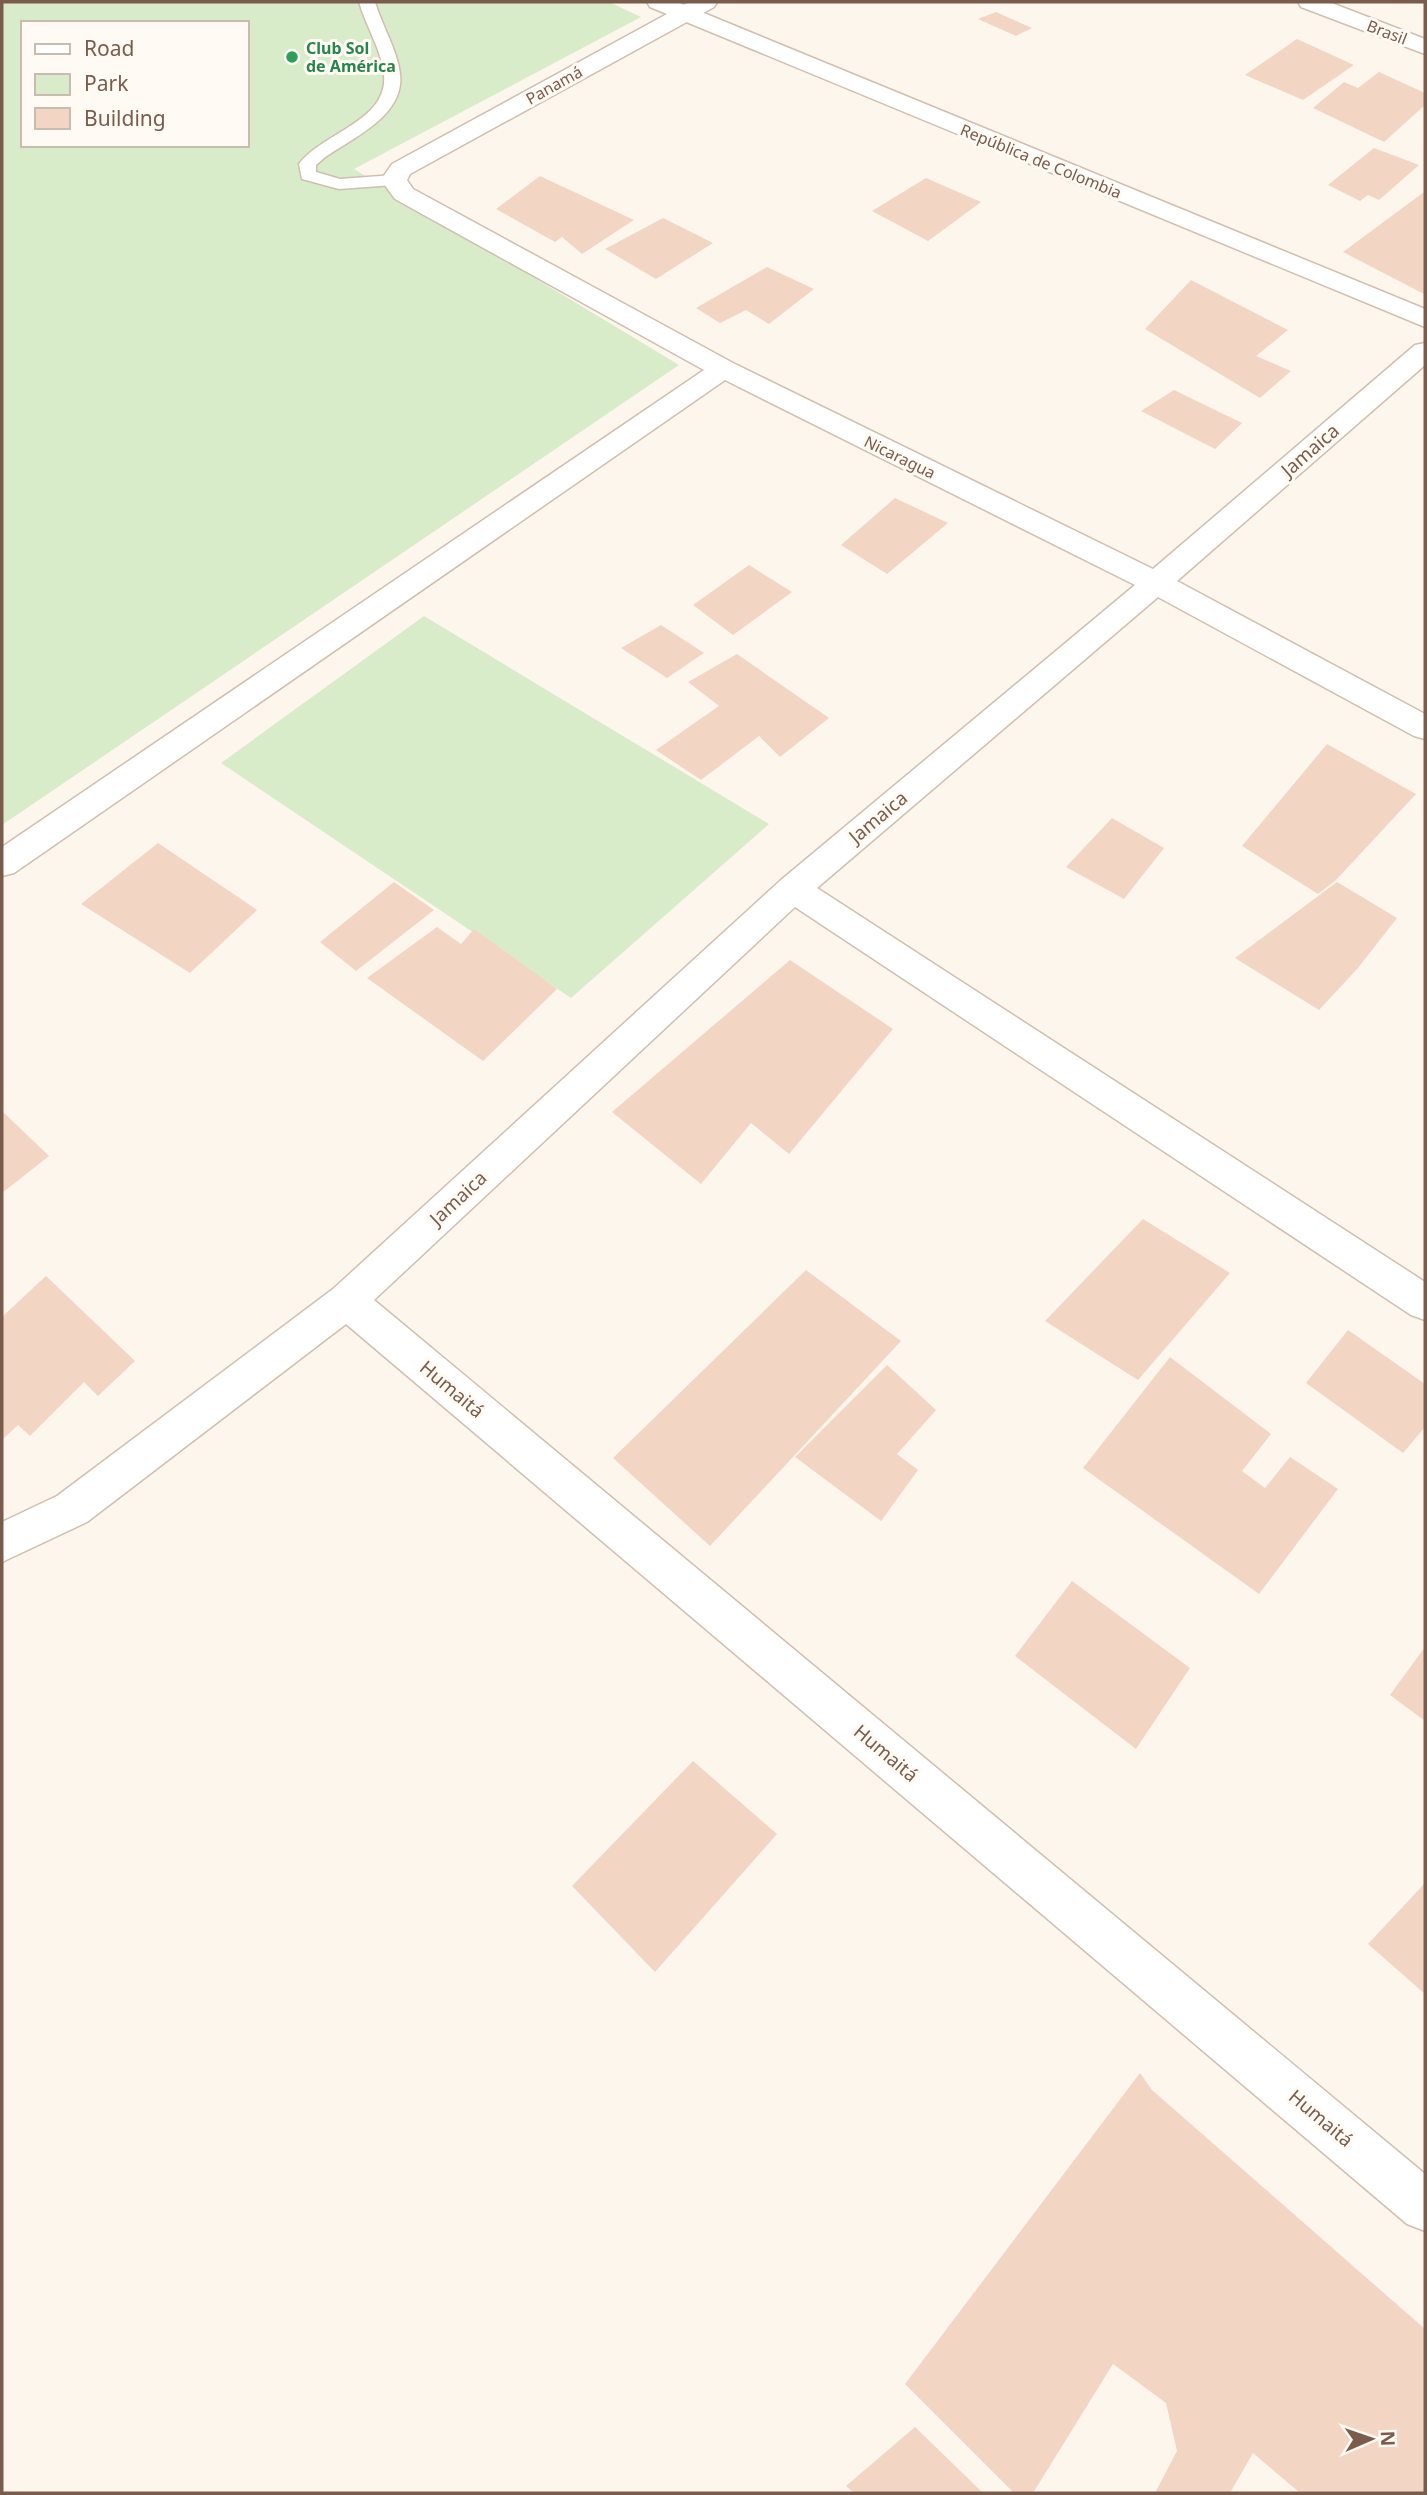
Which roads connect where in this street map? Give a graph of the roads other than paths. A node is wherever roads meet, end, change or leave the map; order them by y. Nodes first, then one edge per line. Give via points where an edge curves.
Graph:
1 (366, 2) edge
2 (658, 2) edge
3 (706, 2) edge
4 (1309, 2) edge
5 (684, 14) junction
6 (1425, 47) edge
7 (398, 175) junction
8 (1425, 319) edge
9 (1425, 351) edge
10 (723, 369) junction
11 (1156, 583) junction
12 (1425, 728) edge
13 (2, 864) edge
14 (793, 889) junction
15 (347, 1301) junction
16 (1425, 1304) edge
17 (2, 1543) edge
18 (1425, 2206) edge

1 - 7 lane via 393,75 388,99 369,121 316,154 307,164 307,175 339,184
2 - 5 street, República de Colombia
3 - 5 street, Panamá
4 - 6 street, Brasil
5 - 7 street, Panamá
5 - 8 street, República de Colombia
7 - 10 street, Nicaragua via 404,194
9 - 11 street, Jamaica
10 - 11 street, Nicaragua
10 - 13 street
11 - 12 street, Nicaragua
11 - 14 street, Jamaica
14 - 15 street, Jamaica
14 - 16 street
15 - 17 street, Jamaica via 72,1509
15 - 18 street, Humaitá

